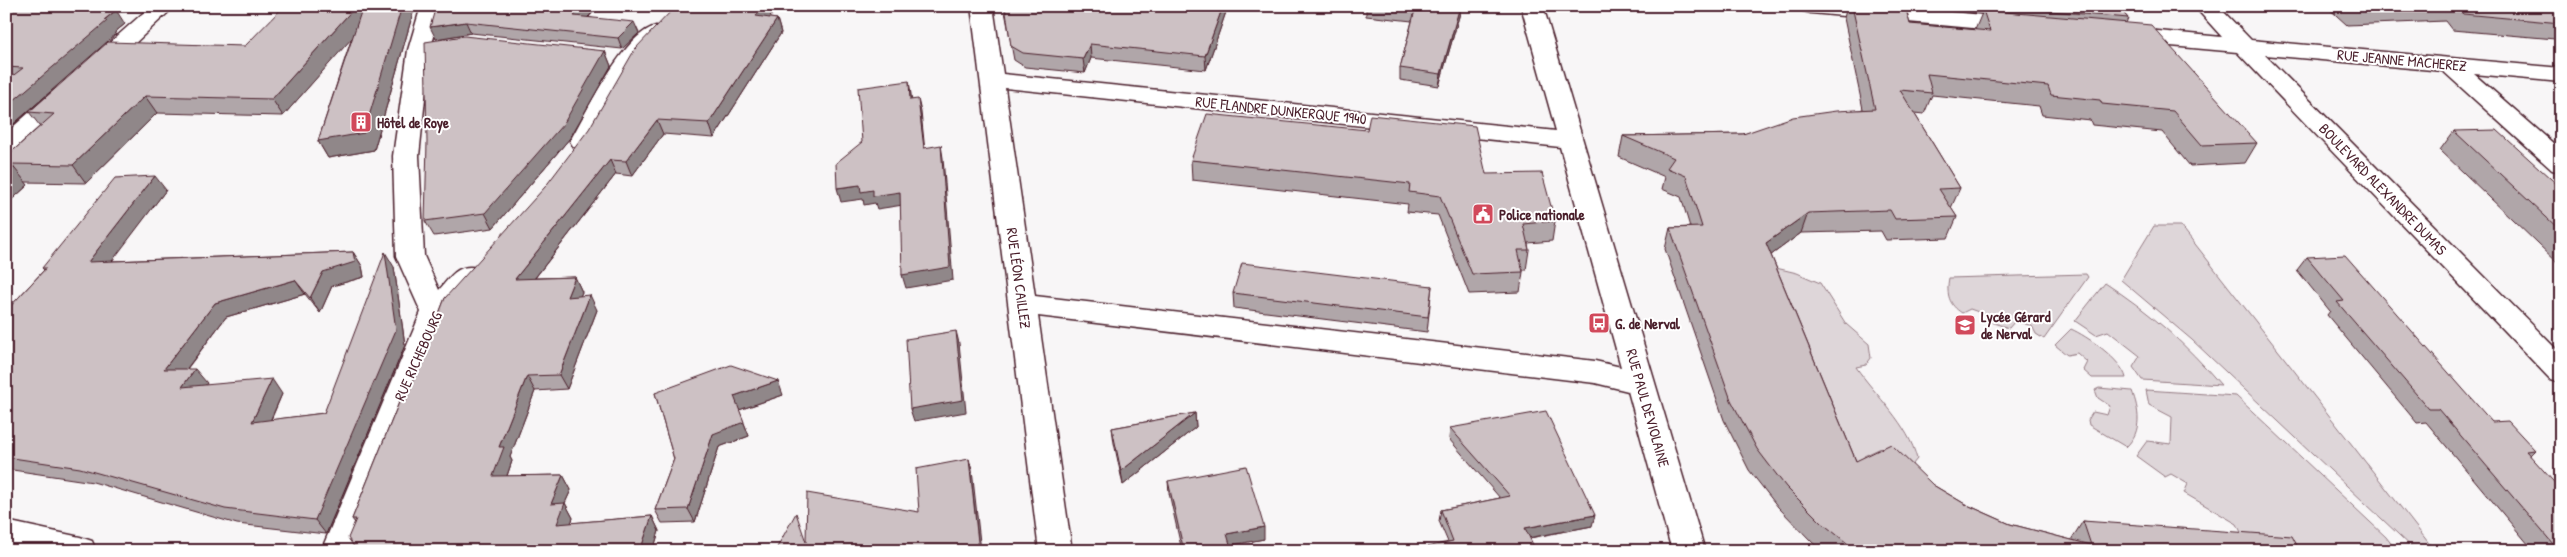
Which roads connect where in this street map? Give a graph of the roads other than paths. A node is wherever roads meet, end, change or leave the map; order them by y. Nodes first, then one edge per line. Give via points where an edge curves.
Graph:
1 (164, 6) edge
2 (432, 6) edge
3 (982, 6) edge
4 (1532, 6) edge
5 (1811, 6) edge
6 (2205, 6) edge
7 (667, 21) edge
8 (2037, 26) edge
9 (2105, 33) edge
10 (2243, 45) junction
11 (445, 46) edge
12 (419, 50) junction
13 (2450, 65) junction
14 (2561, 76) edge
15 (992, 80) junction
16 (1570, 140) junction
17 (6, 146) edge
18 (570, 157) edge
19 (2561, 164) edge
20 (481, 260) edge
21 (1023, 304) junction
22 (435, 312) junction
23 (2561, 372) edge
24 (1640, 383) junction
25 (6, 534) edge
26 (80, 551) edge
27 (336, 551) edge
28 (1056, 551) edge
29 (1689, 551) edge

1 - 17 street
2 - 12 street
3 - 15 street, RUE LÉON CAILLEZ
4 - 16 street, RUE PAUL DEVIOLAINE
5 - 8 street
6 - 10 street, BOULEVARD ALEXANDRE DUMAS
7 - 18 street via 619,58 582,142
9 - 10 street, RUE JEANNE MACHEREZ
10 - 13 street, RUE JEANNE MACHEREZ
10 - 23 street, BOULEVARD ALEXANDRE DUMAS
11 - 12 street
12 - 22 street via 406,156 410,256
13 - 14 street, RUE JEANNE MACHEREZ
13 - 19 street
15 - 16 street, RUE FLANDRE DUNKERQUE 1940
15 - 21 street, RUE LÉON CAILLEZ
16 - 24 street, RUE PAUL DEVIOLAINE
20 - 22 street, RUE RICHEBOURG
21 - 24 street via 1595,372
21 - 28 street, RUE LÉON CAILLEZ
22 - 27 street, RUE RICHEBOURG
24 - 29 street, RUE PAUL DEVIOLAINE
25 - 26 street

